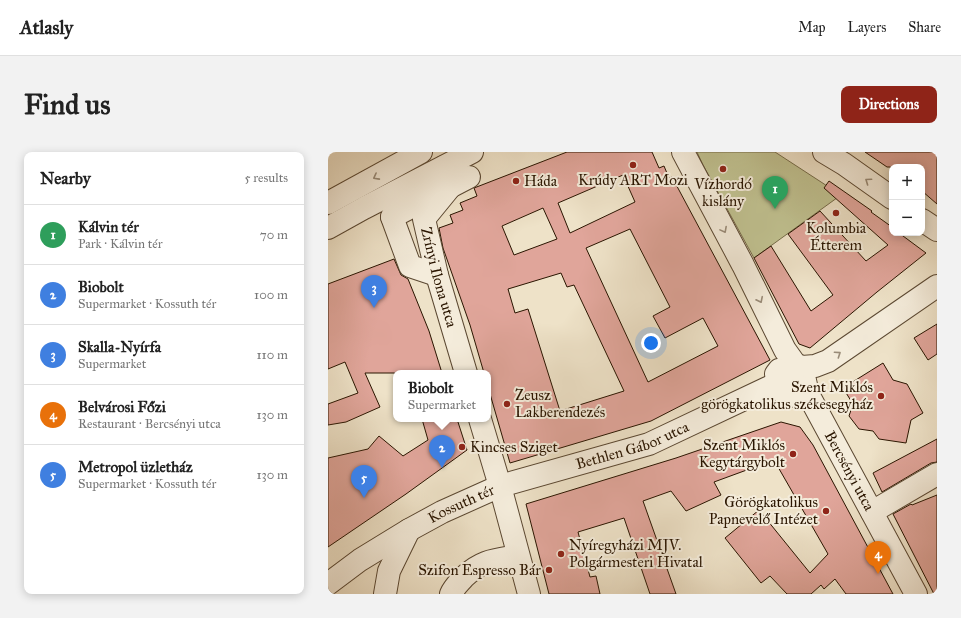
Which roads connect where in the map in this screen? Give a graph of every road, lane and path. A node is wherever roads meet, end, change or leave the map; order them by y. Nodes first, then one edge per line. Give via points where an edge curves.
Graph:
1 (472, 152) edge
2 (824, 152) edge
3 (686, 154) edge
4 (408, 155) edge
5 (454, 177) junction
6 (412, 183) junction
7 (889, 196) edge
8 (328, 202) edge
9 (392, 217) junction
10 (925, 222) edge
11 (328, 228) edge
12 (937, 230) edge
13 (400, 252) dead end
14 (437, 275) junction
15 (937, 286) edge
16 (797, 364) junction
17 (465, 370) edge
18 (778, 383) junction
19 (808, 394) junction
20 (481, 422) edge
21 (937, 474) edge
22 (500, 486) junction
23 (872, 512) junction
24 (409, 530) junction
25 (518, 556) junction
26 (328, 584) edge
27 (385, 594) edge
28 (451, 594) edge
29 (529, 594) edge
30 (916, 594) edge

1 - 5 street
7 -> 2 street
3 -> 16 street, Bercsényi utca
4 - 6 street
4 -> 8 street
5 - 6 street
5 - 9 street
5 - 14 street, Zrínyi Ilona utca via 424,219
6 - 11 street
9 - 13 street via 392,239
9 - 14 street via 410,266
10 - 12 street
14 - 17 street, Zrínyi Ilona utca
16 -> 15 street via 815,366 828,361
16 - 18 street via 781,366 776,374
16 - 19 street, Bercsényi utca
18 - 19 street via 785,395
18 - 22 street, Bethlen Gábor utca via 649,444
19 - 23 street, Bercsényi utca
20 - 22 street
21 - 23 street
22 - 24 street, Kossuth tér
22 - 25 street, Kossuth tér
23 - 30 street, Bercsényi utca
24 - 26 street, Kossuth tér via 360,560
24 - 27 street via 389,571
25 - 28 street via 487,562 474,568
25 - 29 street, Kossuth tér

